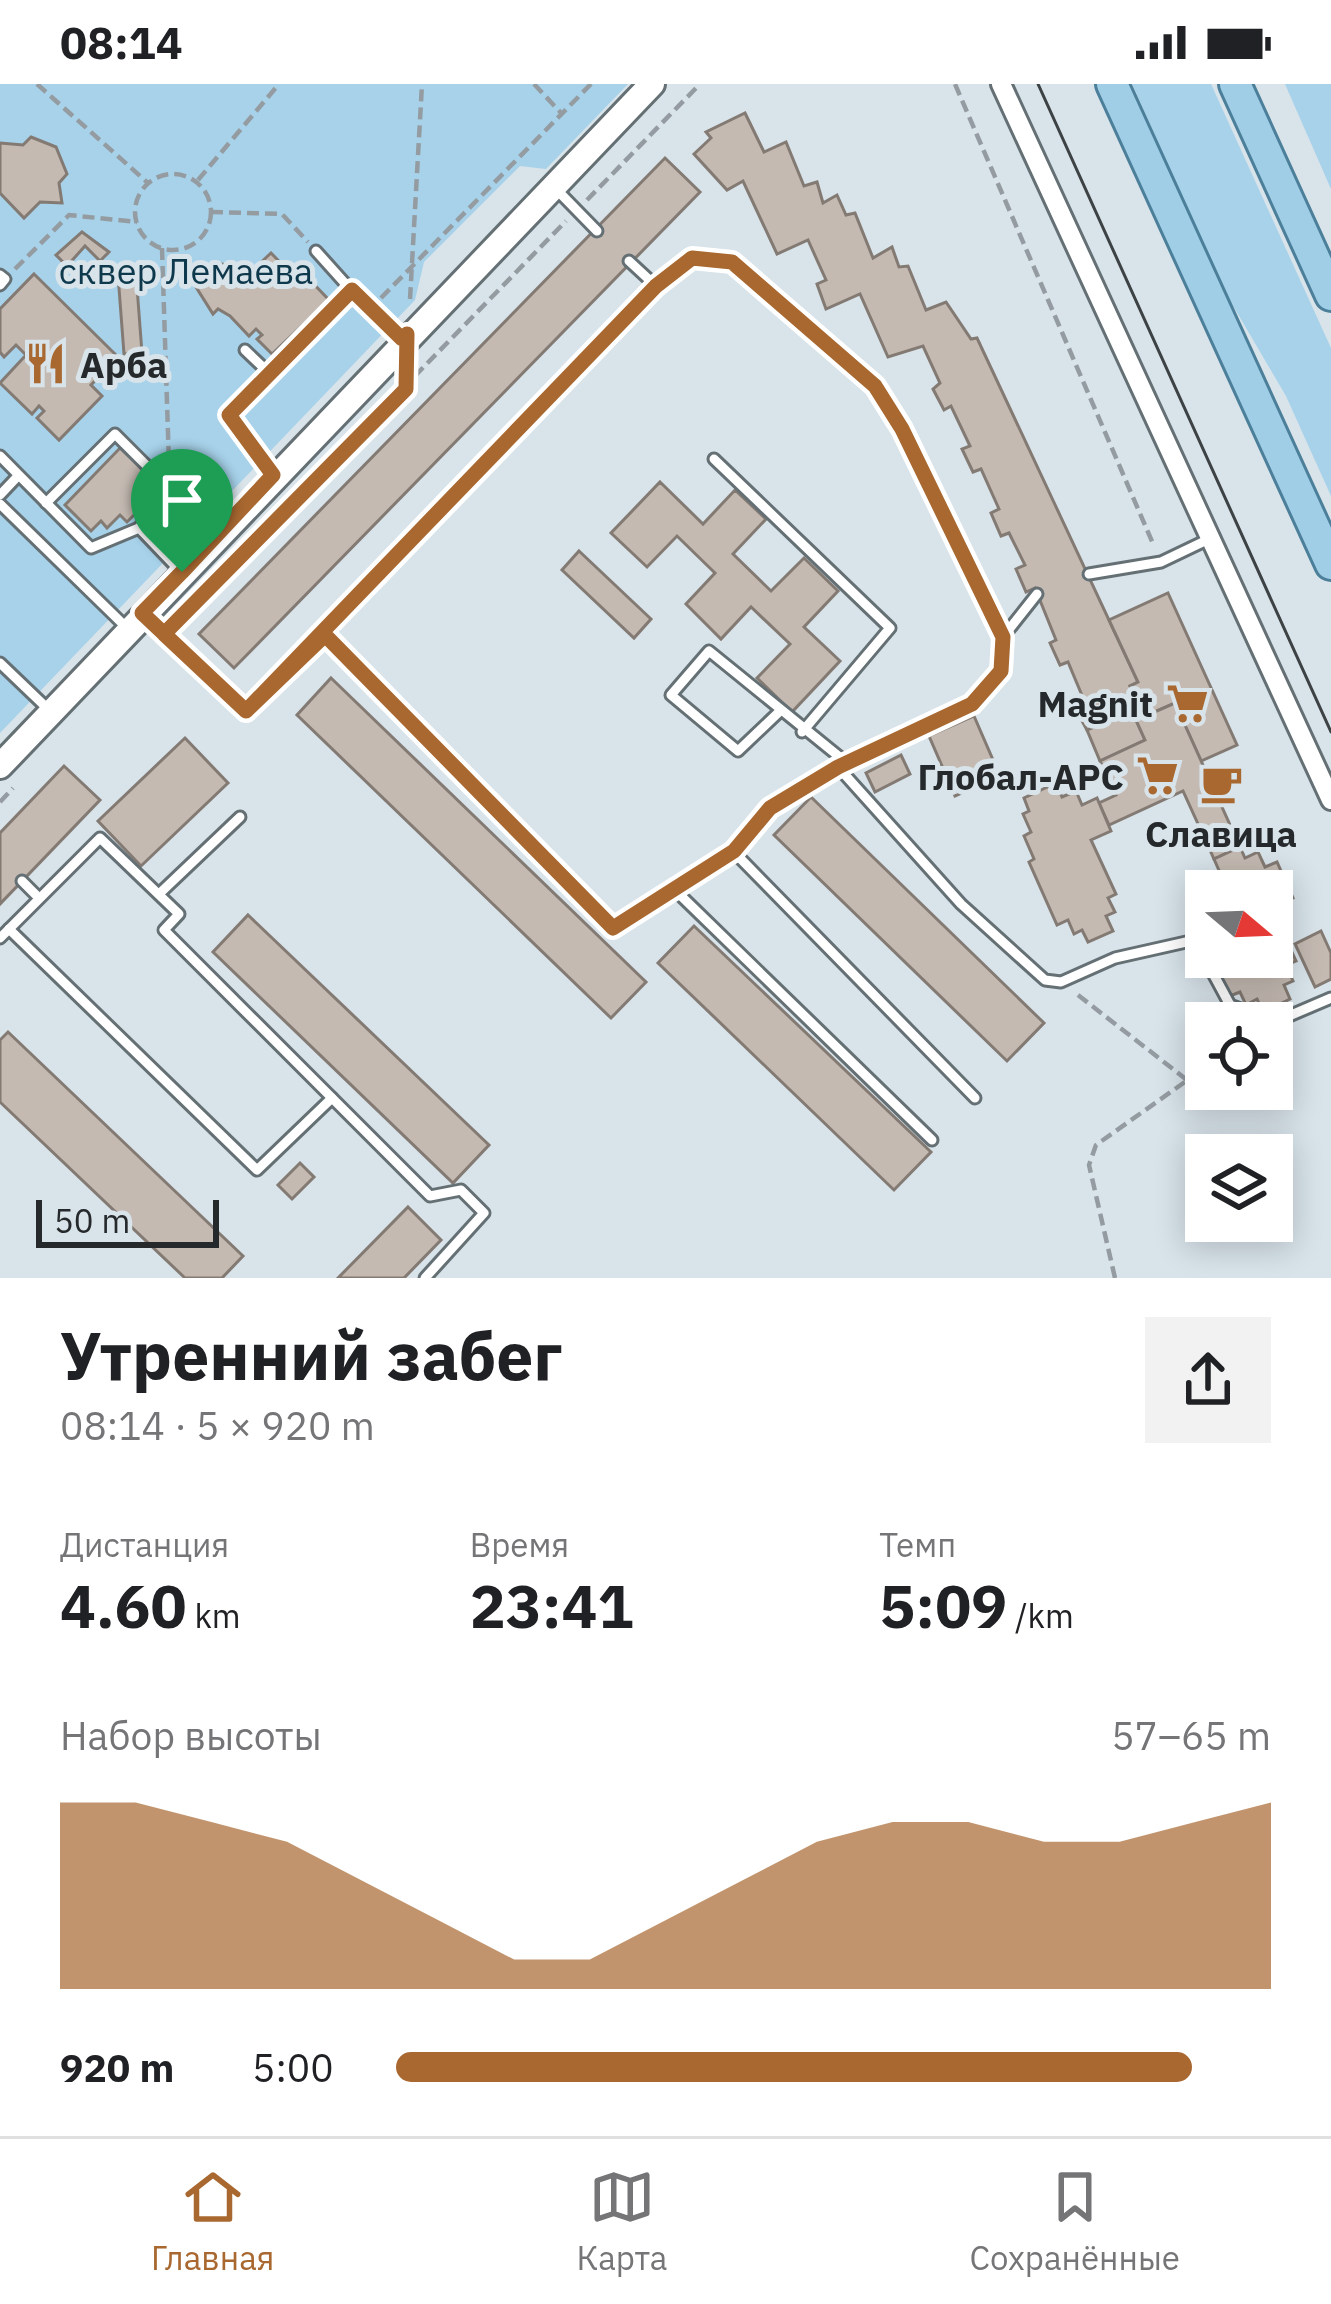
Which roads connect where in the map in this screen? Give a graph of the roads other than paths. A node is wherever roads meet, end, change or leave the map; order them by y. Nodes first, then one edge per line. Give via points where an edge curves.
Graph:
1 (652, 84) edge
2 (1001, 84) edge
3 (1112, 84) edge
4 (1235, 84) edge
5 (553, 186) junction
6 (597, 231) dead end
7 (316, 250) road end
8 (629, 261) dead end
9 (656, 286) junction
10 (352, 290) junction
11 (1331, 295) edge
12 (405, 336) junction
13 (245, 350) dead end
14 (268, 372) junction
15 (0, 456) edge
16 (714, 459) dead end
17 (273, 475) junction
18 (18, 476) junction
19 (0, 500) edge
20 (46, 503) junction
21 (139, 528) junction
22 (1207, 540) junction
23 (1331, 564) edge
24 (177, 567) junction
25 (1089, 574) dead end
26 (1037, 594) dead end
27 (134, 621) junction
28 (325, 635) junction
29 (1003, 637) junction
30 (0, 662) edge
31 (779, 712) junction
32 (51, 713) junction
33 (802, 732) junction
34 (842, 765) junction
35 (8, 775) edge
36 (1331, 800) edge
37 (240, 817) dead end
38 (734, 851) junction
39 (22, 881) dead end
40 (676, 892) junction
41 (159, 894) junction
42 (39, 898) junction
43 (4, 933) edge
44 (1331, 998) edge
45 (332, 1098) junction
46 (976, 1098) dead end
47 (932, 1140) dead end
48 (425, 1278) edge

1 - 5 street
2 - 22 street
3 - 23 main road
4 - 11 main road
5 - 6 lane
5 - 12 street
7 - 10 lane
8 - 9 lane
9 - 28 lane
9 - 29 lane via 692,258 732,262 875,386
10 - 12 lane
10 - 14 lane
12 - 17 street
13 - 14 lane
14 - 17 lane via 229,415
15 - 18 lane
16 - 33 lane via 890,628
17 - 24 street
18 - 19 lane
18 - 20 lane
19 - 27 lane
20 - 21 lane via 91,548
20 - 21 lane via 115,434 155,474 153,508
21 - 24 lane
22 - 25 lane via 1161,562
22 - 36 street
24 - 27 street
26 - 29 lane
27 - 28 lane via 164,634 246,711
27 - 32 street
28 - 40 lane via 613,928
29 - 34 lane via 1001,671 972,704
30 - 32 lane
31 - 31 lane via 709,651 671,695 738,751
31 - 33 lane
32 - 35 street
33 - 34 lane
34 - 38 lane via 770,808
34 - 44 lane via 961,904 1045,980 1061,982 1115,958 1195,940 1230,1005 1276,1022
37 - 41 lane
38 - 40 lane
38 - 46 lane
39 - 42 lane
40 - 47 lane
41 - 42 lane via 100,838
41 - 45 lane via 179,914 164,930
42 - 43 lane
43 - 45 lane via 257,1170
45 - 48 lane via 430,1196 461,1190 484,1213

